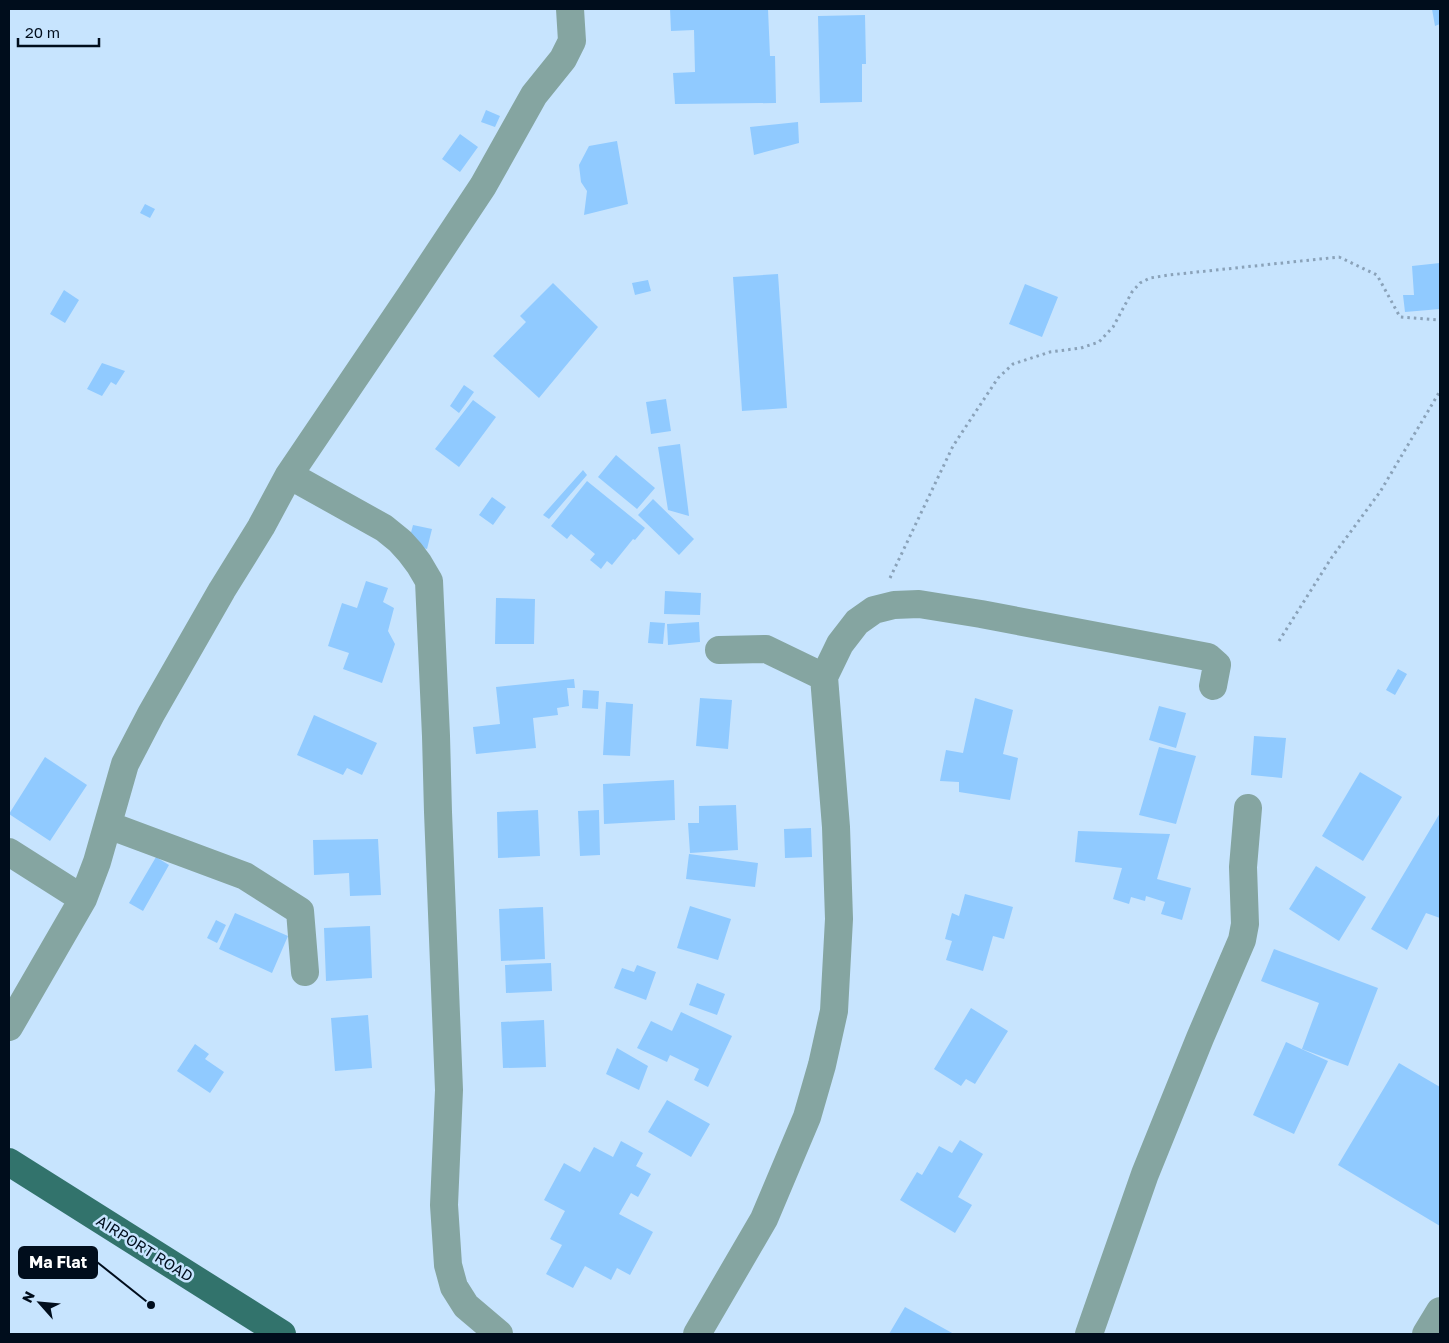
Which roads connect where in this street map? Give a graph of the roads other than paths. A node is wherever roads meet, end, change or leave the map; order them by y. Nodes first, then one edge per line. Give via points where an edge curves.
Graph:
1 (570, 9) edge
2 (288, 475) junction
3 (719, 650) dead end
4 (824, 677) junction
5 (1213, 686) dead end
6 (1248, 808) dead end
7 (108, 825) junction
8 (9, 852) edge
9 (83, 899) junction
10 (305, 972) dead end
11 (9, 1027) edge
12 (9, 1162) edge
13 (1440, 1311) edge
14 (282, 1334) edge
15 (498, 1334) edge
16 (698, 1334) edge
17 (1089, 1334) edge
18 (1426, 1334) edge

1 - 2 street via 572,41 563,59 534,95 483,186
2 - 7 street via 125,764
2 - 15 street via 384,528 410,552 429,582 448,1080 444,1205 448,1265 454,1287 466,1306
3 - 4 street via 766,649
4 - 5 street via 840,644 857,622 874,610 919,604 1208,657 1217,665
4 - 16 street via 836,826 838,919 834,1011 807,1117 764,1218
6 - 17 street via 1243,868 1246,924 1242,940 1145,1174
7 - 9 street
7 - 10 street via 245,876 300,910
8 - 9 street
9 - 11 street
12 - 14 main road, AIRPORT ROAD
13 - 18 street

